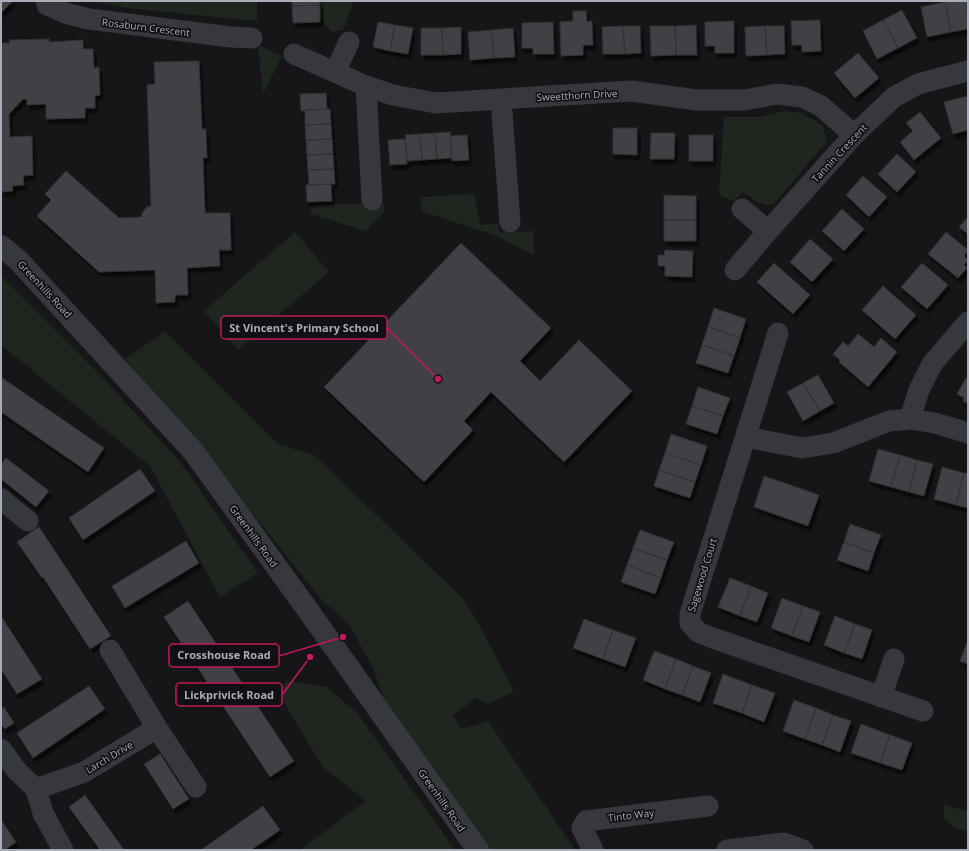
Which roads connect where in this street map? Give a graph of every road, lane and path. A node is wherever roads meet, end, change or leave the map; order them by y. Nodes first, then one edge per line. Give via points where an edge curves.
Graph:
1 (46, 1) edge
2 (252, 38) dead end
3 (349, 42) dead end
4 (294, 54) dead end
5 (335, 72) junction
6 (968, 72) edge
7 (366, 86) junction
8 (500, 99) junction
9 (854, 135) junction
10 (372, 200) dead end
11 (742, 209) dead end
12 (510, 222) dead end
13 (768, 231) junction
14 (1, 246) edge
15 (735, 270) dead end
16 (968, 322) edge
17 (778, 333) dead end
18 (910, 419) junction
19 (968, 433) edge
20 (746, 437) junction
21 (1, 499) edge
22 (28, 521) dead end
23 (110, 650) dead end
24 (894, 659) dead end
25 (881, 696) junction
26 (923, 712) dead end
27 (157, 728) junction
28 (1, 749) edge
29 (196, 787) dead end
30 (36, 789) junction
31 (708, 806) dead end
32 (63, 850) edge
33 (478, 850) edge
34 (593, 850) edge
35 (727, 850) edge
36 (803, 850) edge

1 - 2 street, Rosaburn Crescent via 47,5 64,13 89,19
3 - 5 street
4 - 5 street, Sweetthorn Drive
5 - 7 street, Sweetthorn Drive
6 - 9 street, Tannin Crescent via 918,84 894,97
7 - 8 street, Sweetthorn Drive via 393,95 436,103
7 - 10 street
8 - 9 street, Sweetthorn Drive via 632,91 697,100 745,100 777,94 802,97 822,106
8 - 12 street
9 - 13 street, Tannin Crescent
11 - 13 street
13 - 15 street, Tannin Crescent
14 - 33 street, Greenhills Road via 18,260 193,451
16 - 18 street via 932,364 919,390
17 - 20 street, Sagewood Court
18 - 19 street
18 - 20 street via 889,421 833,443 802,448
20 - 25 street, Sagewood Court via 692,606 690,623 698,632 710,637
21 - 22 street
23 - 27 street
24 - 25 street
25 - 26 street, Sagewood Court
27 - 29 street
27 - 30 street, Larch Drive via 84,772
28 - 30 street via 17,771
30 - 32 street via 43,813
31 - 34 street, Tinto Way via 586,821 582,828
35 - 36 street via 784,843

